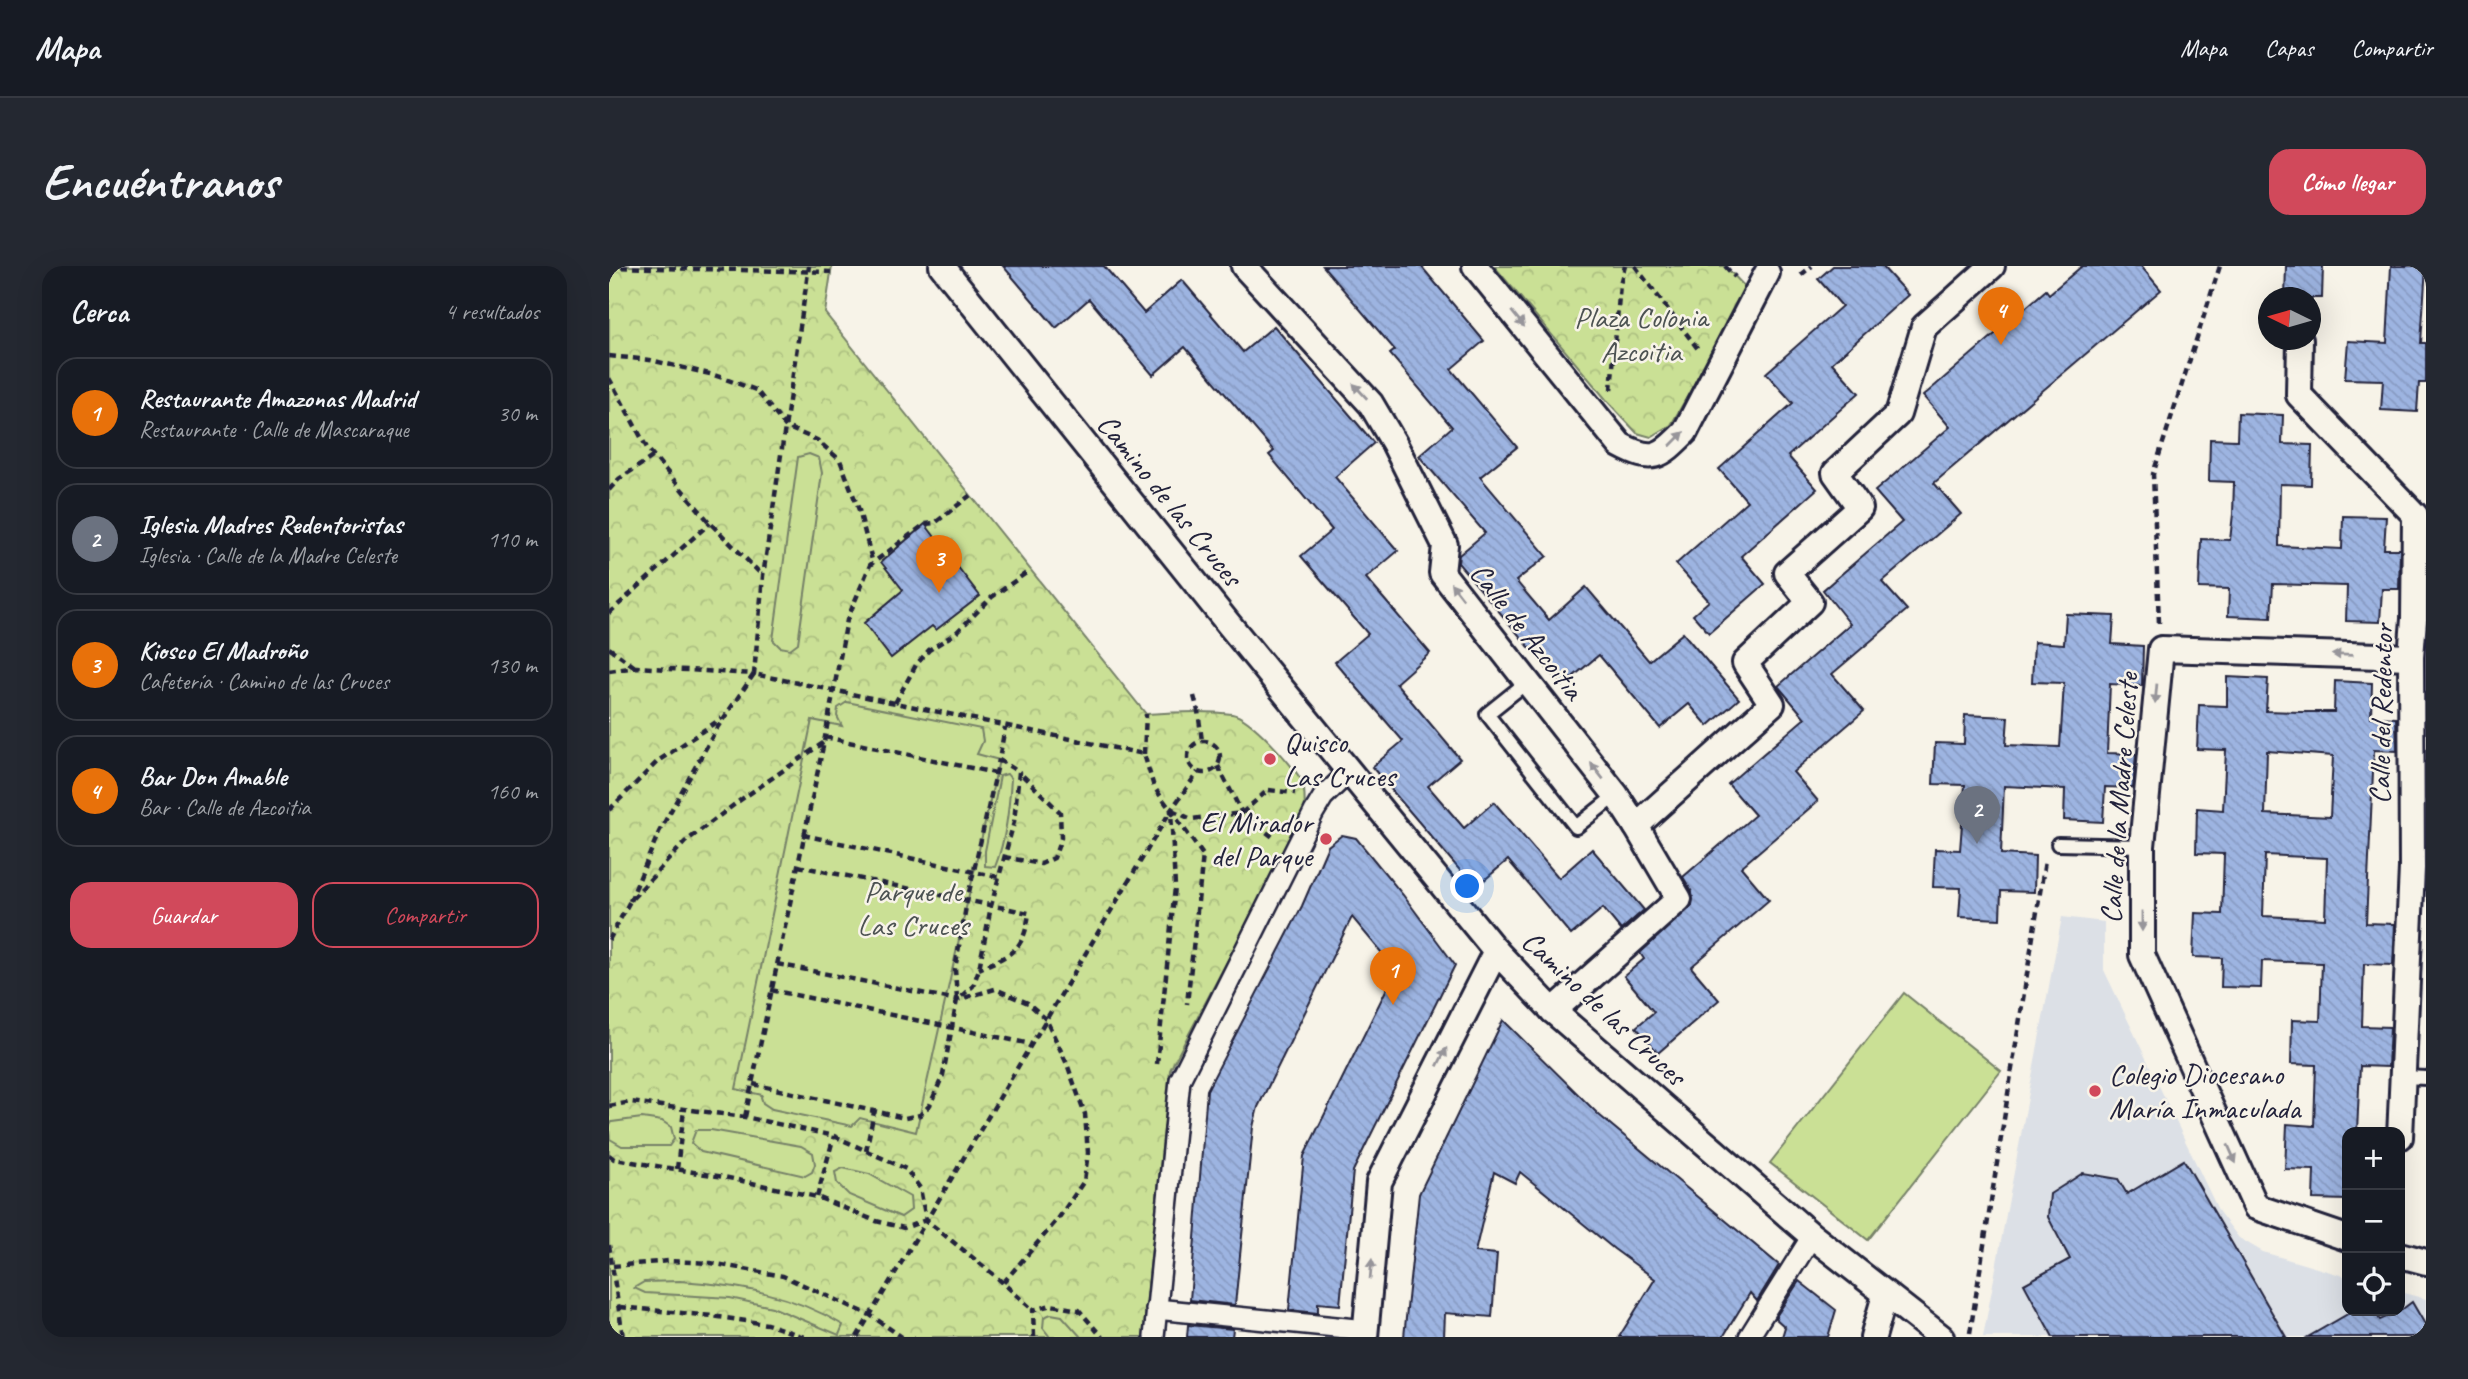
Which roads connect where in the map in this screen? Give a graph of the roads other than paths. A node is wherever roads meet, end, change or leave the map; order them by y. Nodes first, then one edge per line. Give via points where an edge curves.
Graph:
1 (942, 266) edge
2 (1244, 266) edge
3 (1475, 266) edge
4 (1991, 266) edge
5 (1767, 273) dead end
6 (2299, 350) edge
7 (2411, 657) junction
8 (1527, 682) junction
9 (1349, 772) junction
10 (1616, 795) junction
11 (1636, 826) junction
12 (2058, 844) road end
13 (2142, 846) junction
14 (2419, 869) edge
15 (1496, 951) junction
16 (1553, 1011) junction
17 (2415, 1078) edge
18 (2403, 1127) edge
19 (1812, 1236) junction
20 (2342, 1236) edge
21 (2405, 1256) edge
22 (2426, 1262) edge
23 (1885, 1295) junction
24 (1156, 1309) junction
25 (1366, 1334) edge
26 (1154, 1337) edge
27 (1749, 1337) edge
28 (1873, 1337) edge
29 (1941, 1337) edge

1 - 9 street, Camino de las Cruces
8 -> 2 street, Calle de Azcoitia via 1442,573 1445,545 1371,404
3 -> 5 street via 1620,444 1640,456 1664,452 1685,432
4 - 11 street via 1924,327 1899,414 1835,473 1860,508 1787,573 1810,602 1745,663 1772,704
6 - 7 street, Calle del Redentor via 2299,395 2415,515
7 -> 13 street, Calle de la Madre Celeste via 2161,649
7 - 14 street, Calle del Redentor
10 -> 8 street, Calle de Azcoitia
8 - 10 lane via 1487,714 1576,827
9 - 15 street, Camino de las Cruces
9 - 24 street via 1323,797 1179,1080
10 - 11 street, Calle de Azcoitia
11 - 16 street, Calle de Azcoitia via 1679,899
12 - 13 lane
13 -> 20 street, Calle de la Madre Celeste via 2142,955 2256,1207
14 - 17 street, Calle del Redentor
15 - 16 street, Camino de las Cruces
25 -> 15 street via 1379,1182
16 - 19 street, Camino de las Cruces
17 - 18 street, Calle del Redentor
19 - 23 street, Camino de las Cruces
19 - 27 street
21 - 22 street
23 - 28 street
23 - 29 street, Camino de las Cruces
24 - 25 street
24 - 26 street

